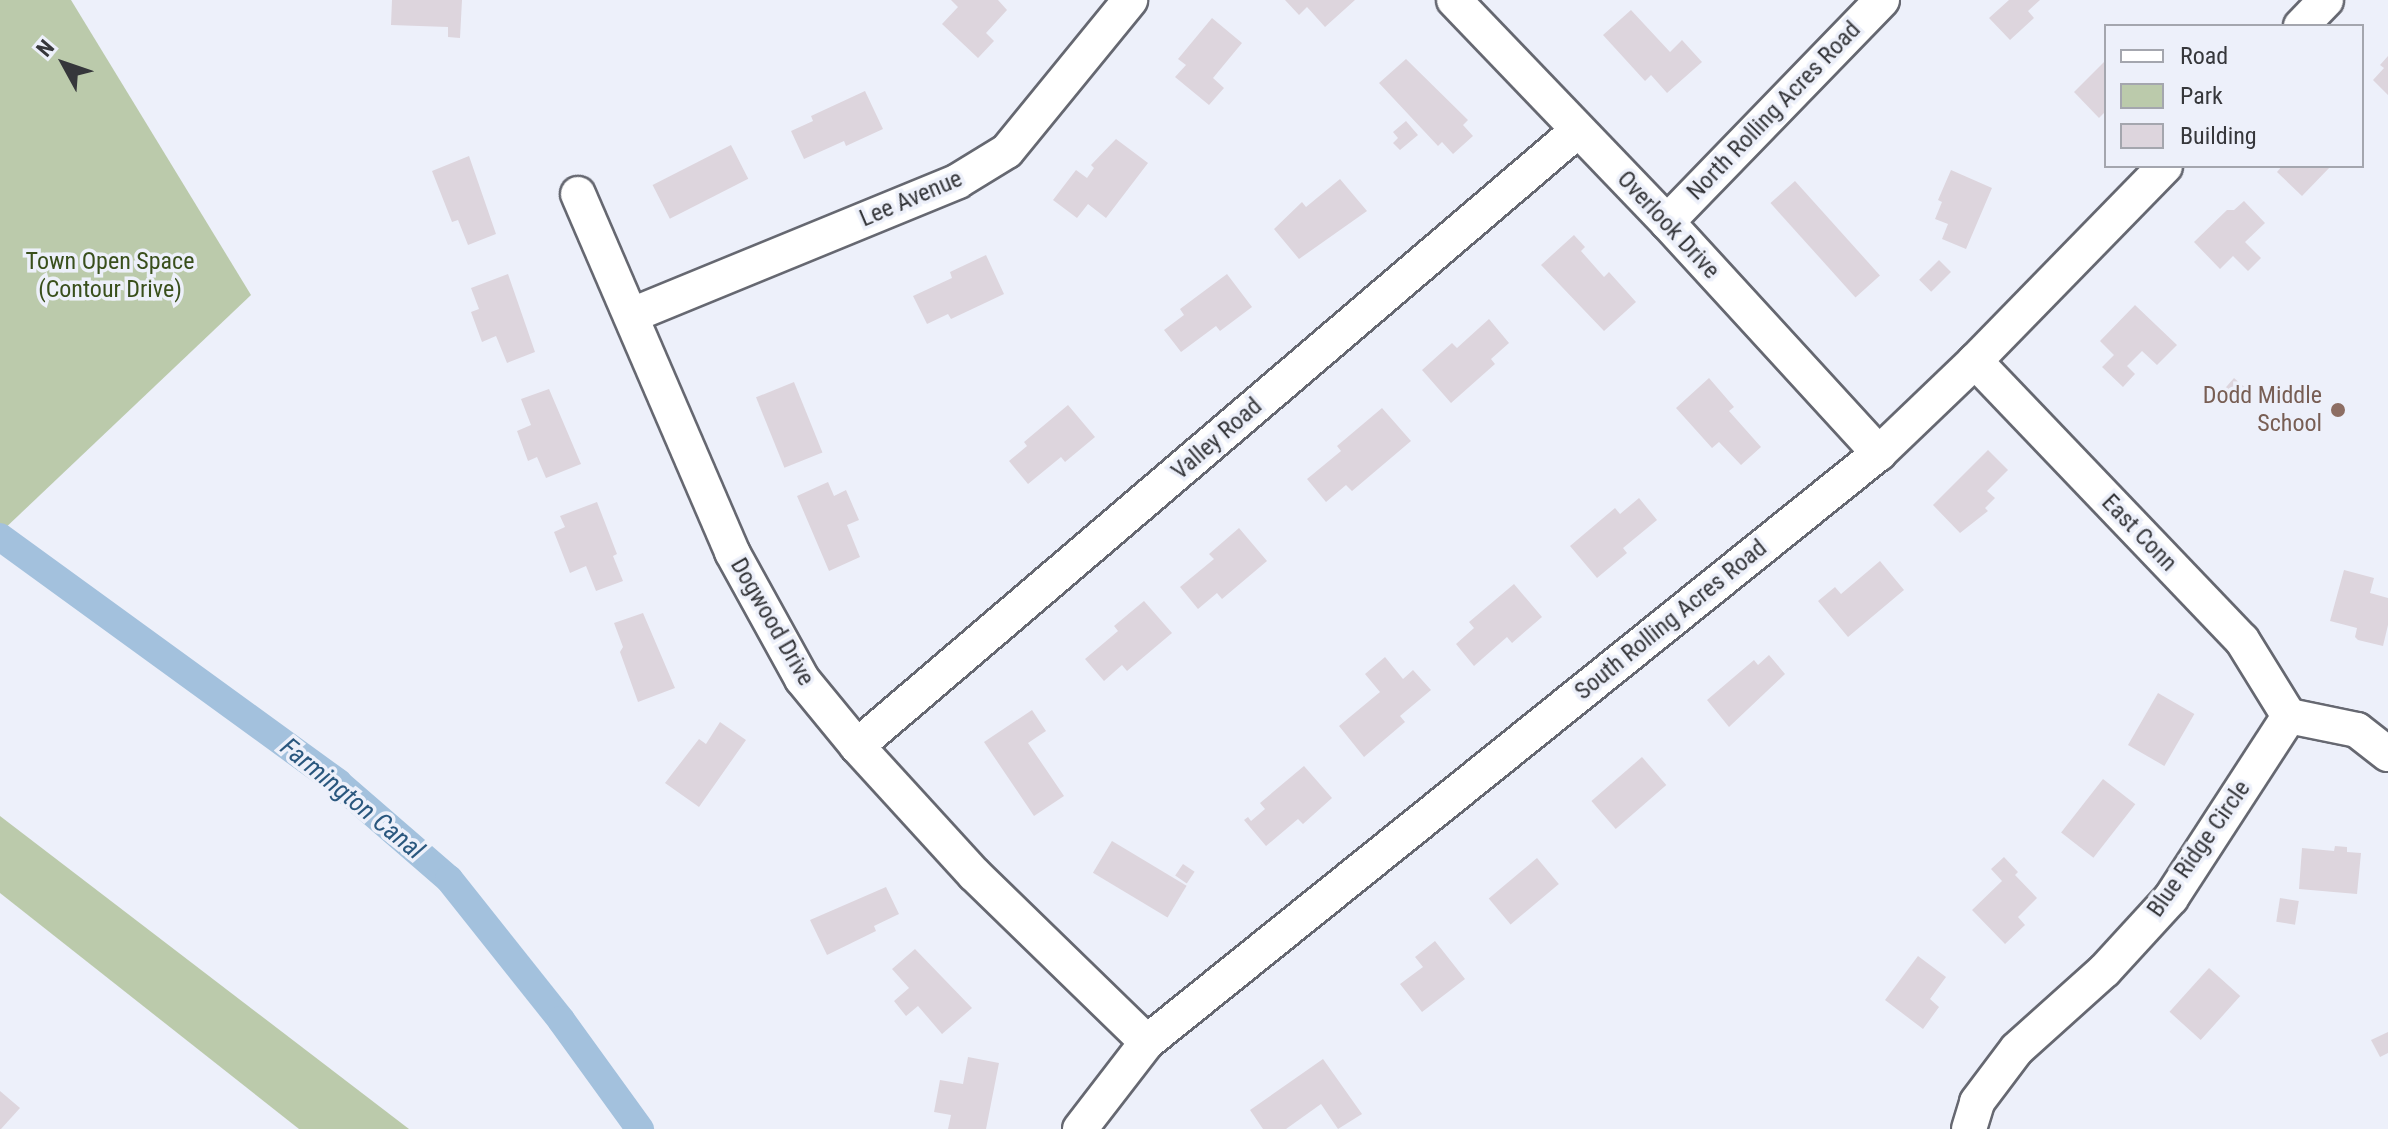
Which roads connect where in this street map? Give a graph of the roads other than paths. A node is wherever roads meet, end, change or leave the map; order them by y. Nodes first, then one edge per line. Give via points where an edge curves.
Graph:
1 (1130, 0) edge
2 (1454, 0) edge
3 (1882, 0) edge
4 (2326, 0) edge
5 (2303, 24) edge
6 (1577, 131) junction
7 (2163, 168) edge
8 (578, 194) dead end
9 (1667, 222) junction
10 (632, 315) junction
11 (1975, 361) junction
12 (1879, 453) junction
13 (2289, 716) junction
14 (857, 746) junction
15 (2388, 754) edge
16 (1147, 1042) junction
17 (1080, 1129) edge
18 (1969, 1129) edge

1 - 10 street, Lee Avenue via 1007,151 958,181
2 - 6 street, Overlook Drive
3 - 9 street, North Rolling Acres Road
4 - 5 street
6 - 9 street, Overlook Drive
6 - 14 street, Valley Road
7 - 11 street, South Rolling Acres Road
8 - 10 street, Dogwood Drive
9 - 12 street, Overlook Drive
10 - 14 street, Dogwood Drive via 732,552 802,679
11 - 12 street, South Rolling Acres Road
11 - 13 street, East Conn via 2242,640
12 - 16 street, South Rolling Acres Road
13 - 15 street via 2357,730
13 - 18 street, Blue Ridge Circle via 2171,898 2105,970 2017,1049 1977,1102
14 - 16 street, Dogwood Drive via 974,874
16 - 17 street, South Rolling Acres Road

